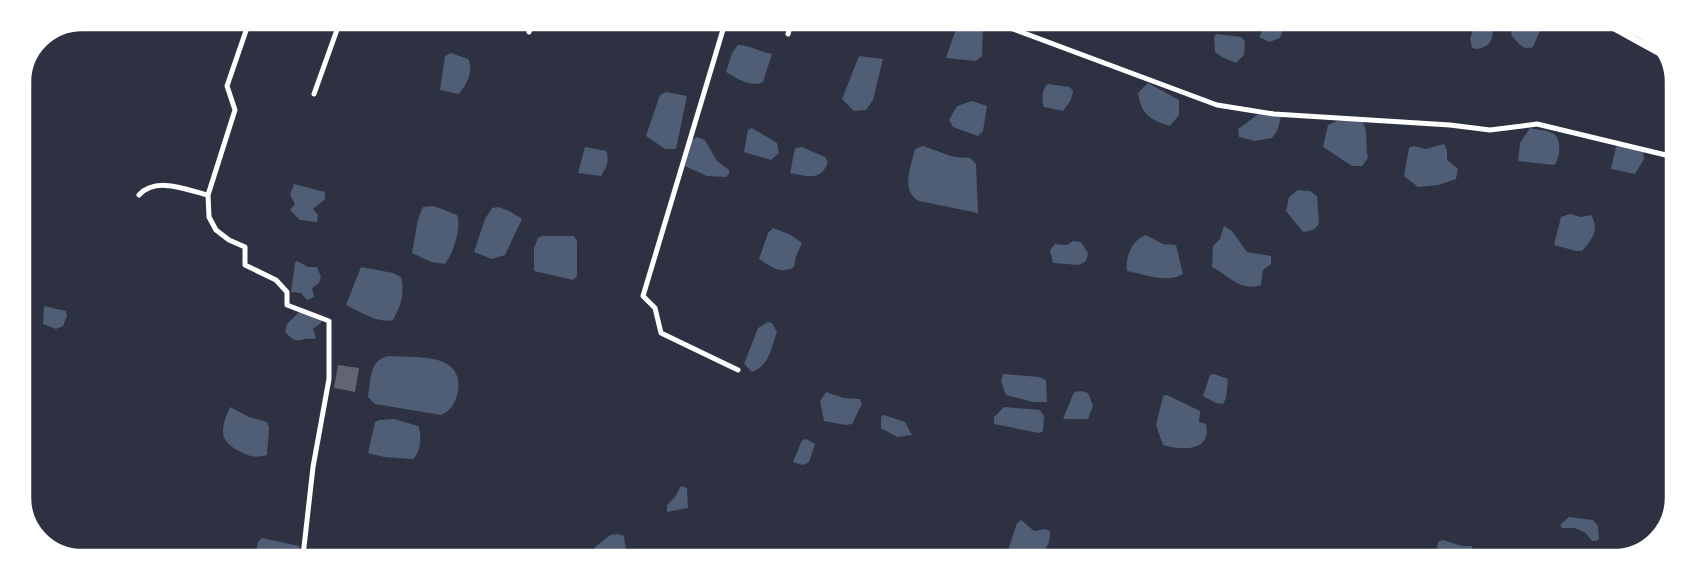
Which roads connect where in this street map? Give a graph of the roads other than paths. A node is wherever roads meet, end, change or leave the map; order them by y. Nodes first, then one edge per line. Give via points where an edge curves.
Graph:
1 (246, 30) edge
2 (337, 30) edge
3 (723, 30) edge
4 (789, 30) edge
5 (1016, 30) edge
6 (1619, 30) edge
7 (788, 34) dead end
8 (1656, 51) edge
9 (314, 94) dead end
10 (1666, 155) edge
11 (139, 195) dead end
12 (208, 195) junction
13 (738, 370) dead end
14 (304, 550) edge

1 - 12 street via 227,86 234,110
2 - 9 street
3 - 13 street via 643,296 655,308 662,333
4 - 7 street
5 - 10 street via 1217,105 1274,114 1490,130 1538,124
6 - 8 main road
11 - 12 street via 144,189 158,184
12 - 14 street via 209,217 216,230 245,247 244,265 276,280 287,292 287,305 329,321 329,379 313,467

